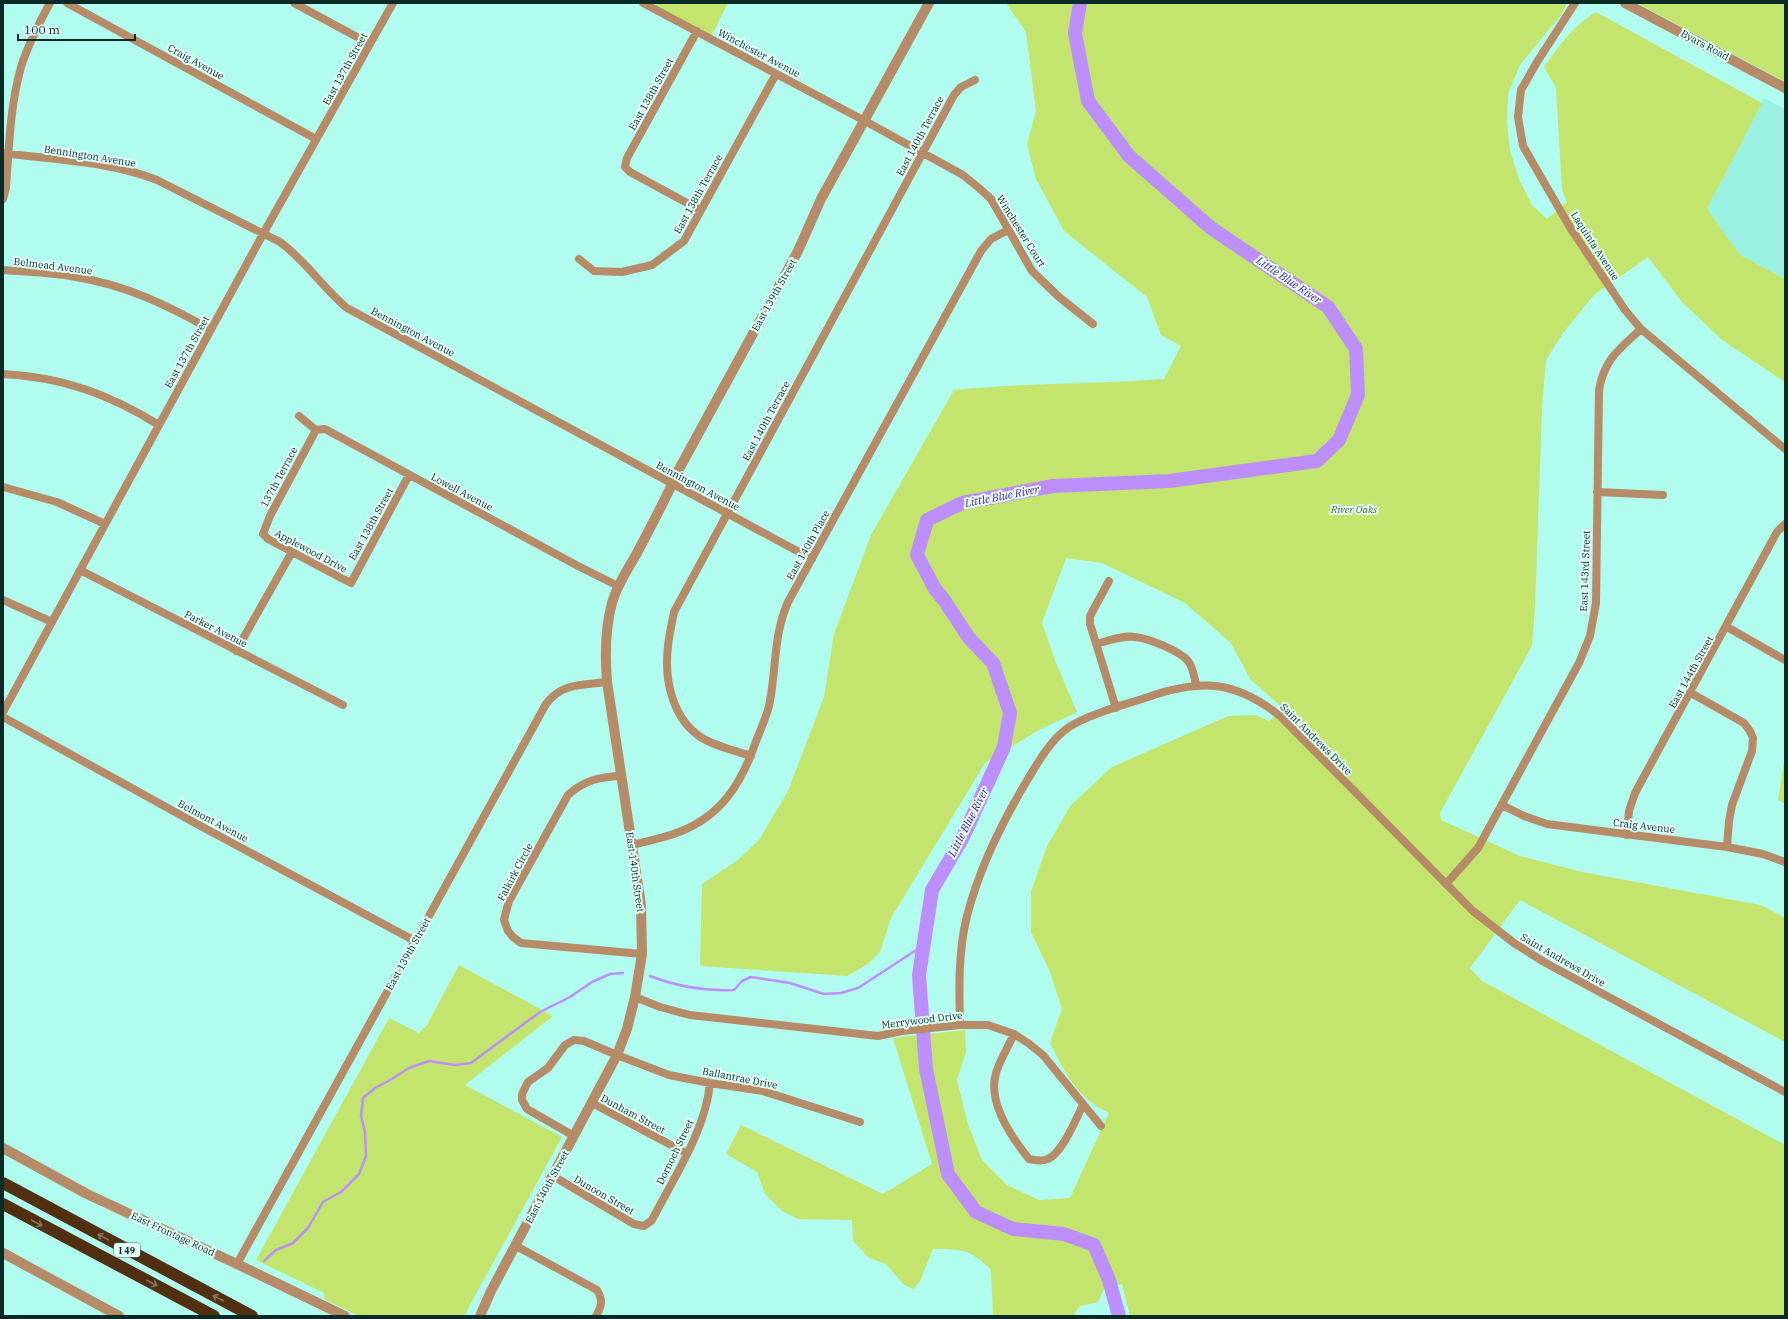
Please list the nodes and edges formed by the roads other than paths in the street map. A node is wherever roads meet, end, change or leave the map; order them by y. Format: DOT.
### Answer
graph roads {
  1 [pos="50,3"];
  2 [pos="67,3"];
  3 [pos="294,3"];
  4 [pos="393,3"];
  5 [pos="643,3"];
  6 [pos="929,3"];
  7 [pos="1575,3"];
  8 [pos="1625,3"];
  9 [pos="697,31"];
  10 [pos="370,44"];
  11 [pos="776,74"];
  12 [pos="975,80"];
  13 [pos="1785,88"];
  14 [pos="865,121"];
  15 [pos="316,139"];
  16 [pos="923,153"];
  17 [pos="6,154"];
  18 [pos="3,199"];
  19 [pos="700,210"];
  20 [pos="1008,230"];
  21 [pos="263,234"];
  22 [pos="579,259"];
  23 [pos="3,270"];
  24 [pos="1094,324"];
  25 [pos="1641,329"];
  26 [pos="211,330"];
  27 [pos="3,374"];
  28 [pos="299,416"];
  29 [pos="159,425"];
  30 [pos="316,430"];
  31 [pos="1785,449"];
  32 [pos="409,475"];
  33 [pos="673,483"];
  34 [pos="3,487"];
  35 [pos="1597,492"];
  36 [pos="1662,495"];
  37 [pos="728,513"];
  38 [pos="105,524"];
  39 [pos="1785,524"];
  40 [pos="264,534"];
  41 [pos="292,552"];
  42 [pos="812,559"];
  43 [pos="80,570"];
  44 [pos="1109,580"];
  45 [pos="351,583"];
  46 [pos="618,586"];
  47 [pos="3,600"];
  48 [pos="52,622"];
  49 [pos="1727,627"];
  50 [pos="1096,644"];
  51 [pos="236,651"];
  52 [pos="1785,660"];
  53 [pos="607,682"];
  54 [pos="1196,684"];
  55 [pos="1691,693"];
  56 [pos="343,705"];
  57 [pos="1116,708"];
  58 [pos="3,712"];
  59 [pos="3,717"];
  60 [pos="751,756"];
  61 [pos="621,776"];
  62 [pos="1502,805"];
  63 [pos="1628,835"];
  64 [pos="632,845"];
  65 [pos="1727,847"];
  66 [pos="1785,862"];
  67 [pos="1446,884"];
  68 [pos="415,941"];
  69 [pos="642,954"];
  70 [pos="636,997"];
  71 [pos="960,1025"];
  72 [pos="1014,1034"];
  73 [pos="617,1056"];
  74 [pos="710,1083"];
  75 [pos="1785,1092"];
  76 [pos="592,1103"];
  77 [pos="1083,1105"];
  78 [pos="860,1122"];
  79 [pos="1101,1126"];
  80 [pos="574,1136"];
  81 [pos="3,1148"];
  82 [pos="686,1153"];
  83 [pos="553,1176"];
  84 [pos="3,1183"];
  85 [pos="3,1204"];
  86 [pos="646,1224"];
  87 [pos="516,1246"];
  88 [pos="3,1253"];
  89 [pos="237,1264"];
  90 [pos="119,1316"];
  91 [pos="214,1316"];
  92 [pos="252,1316"];
  93 [pos="344,1316"];
  94 [pos="480,1316"];
  95 [pos="596,1316"];
  1 -- 17 [label="street"];
  2 -- 15 [label="street, Craig Avenue"];
  3 -- 10 [label="street"];
  4 -- 10 [label="street, East 137th Street"];
  5 -- 9 [label="street, Winchester Avenue"];
  6 -- 14 [label="street, East 139th Street"];
  7 -- 25 [label="street, Laquinta Avenue"];
  8 -- 13 [label="street, Byars Road"];
  9 -- 11 [label="street, Winchester Avenue"];
  9 -- 19 [label="street, East 138th Street"];
  10 -- 15 [label="street, East 137th Street"];
  11 -- 14 [label="street, Winchester Avenue"];
  11 -- 19 [label="street, East 138th Terrace"];
  12 -- 16 [label="street, East 140th Terrace"];
  14 -- 16 [label="street, Winchester Court"];
  14 -- 33 [label="street, East 139th Street"];
  15 -- 21 [label="street, East 137th Street"];
  16 -- 20 [label="street, Winchester Court"];
  16 -- 37 [label="street, East 140th Terrace"];
  17 -- 18 [label="street"];
  17 -- 21 [label="street, Bennington Avenue"];
  19 -- 22 [label="street, East 138th Terrace"];
  20 -- 24 [label="street, Winchester Court"];
  20 -- 42 [label="street, East 140th Place"];
  21 -- 26 [label="street, East 137th Street"];
  21 -- 33 [label="street, Bennington Avenue"];
  23 -- 26 [label="street, Belmead Avenue"];
  25 -- 31 [label="street, Laquinta Avenue"];
  25 -- 35 [label="street, East 143rd Street"];
  26 -- 29 [label="street, East 137th Street"];
  27 -- 29 [label="street"];
  28 -- 30 [label="street, Lowell Avenue"];
  29 -- 38 [label="street, East 137th Street"];
  30 -- 32 [label="street, Lowell Avenue"];
  30 -- 40 [label="street, 137th Terrace"];
  32 -- 45 [label="street, East 138th Street"];
  32 -- 46 [label="street, Lowell Avenue"];
  33 -- 37 [label="street, Bennington Avenue"];
  33 -- 46 [label="street, East 139th Street"];
  34 -- 38 [label="street"];
  35 -- 36 [label="street"];
  35 -- 62 [label="street, East 143rd Street"];
  37 -- 42 [label="street, Bennington Avenue"];
  37 -- 60 [label="street, East 140th Terrace"];
  38 -- 43 [label="street, East 137th Street"];
  39 -- 49 [label="street, East 144th Street"];
  40 -- 41 [label="street, Applewood Drive"];
  41 -- 45 [label="street, Applewood Drive"];
  41 -- 51 [label="street"];
  42 -- 60 [label="street, East 140th Place"];
  43 -- 48 [label="street, East 137th Street"];
  43 -- 51 [label="street, Parker Avenue"];
  44 -- 50 [label="street"];
  46 -- 53 [label="street, East 140th Street"];
  47 -- 48 [label="street"];
  48 -- 58 [label="street, East 137th Street"];
  49 -- 52 [label="street"];
  49 -- 55 [label="street, East 144th Street"];
  50 -- 54 [label="street"];
  50 -- 57 [label="street"];
  51 -- 56 [label="street, Parker Avenue"];
  53 -- 61 [label="street, East 140th Street"];
  53 -- 68 [label="street, East 139th Street"];
  54 -- 57 [label="street, Saint Andrews Drive"];
  54 -- 67 [label="street, Saint Andrews Drive"];
  55 -- 63 [label="street, East 144th Street"];
  55 -- 65 [label="street"];
  57 -- 71 [label="street, Saint Andrews Drive"];
  59 -- 68 [label="street, Belmont Avenue"];
  60 -- 64 [label="street, East 140th Place"];
  61 -- 64 [label="street, East 140th Street"];
  61 -- 69 [label="street, Falkirk Circle"];
  62 -- 63 [label="street, Craig Avenue"];
  62 -- 67 [label="street, East 143rd Street"];
  63 -- 65 [label="street, Craig Avenue"];
  64 -- 69 [label="street, East 140th Street"];
  65 -- 66 [label="street, Craig Avenue"];
  67 -- 75 [label="street, Saint Andrews Drive"];
  68 -- 89 [label="street, East 139th Street"];
  69 -- 70 [label="street, East 140th Street"];
  70 -- 71 [label="street, Merrywood Drive"];
  70 -- 73 [label="street, East 140th Street"];
  71 -- 72 [label="street, Merrywood Drive"];
  72 -- 77 [label="street, Merrywood Drive"];
  72 -- 77 [label="street"];
  73 -- 74 [label="street, Ballantrae Drive"];
  73 -- 76 [label="street, East 140th Street"];
  73 -- 80 [label="street, Ballantrae Drive"];
  74 -- 78 [label="street, Ballantrae Drive"];
  74 -- 82 [label="street, Dornoch Street"];
  76 -- 80 [label="street, East 140th Street"];
  76 -- 82 [label="street, Dunham Street"];
  77 -- 79 [label="street, Merrywood Drive"];
  80 -- 83 [label="street, East 140th Street"];
  81 -- 89 [label="street, East Frontage Road"];
  82 -- 86 [label="street, Dornoch Street"];
  83 -- 86 [label="street, Dunoon Street"];
  83 -- 87 [label="street, East 140th Street"];
  92 -- 84 [label="highway, I 49, one-way"];
  85 -- 91 [label="highway, I 49, one-way"];
  87 -- 94 [label="street, East 140th Street"];
  87 -- 95 [label="street"];
  88 -- 90 [label="street"];
  89 -- 93 [label="street, East Frontage Road"];
}
